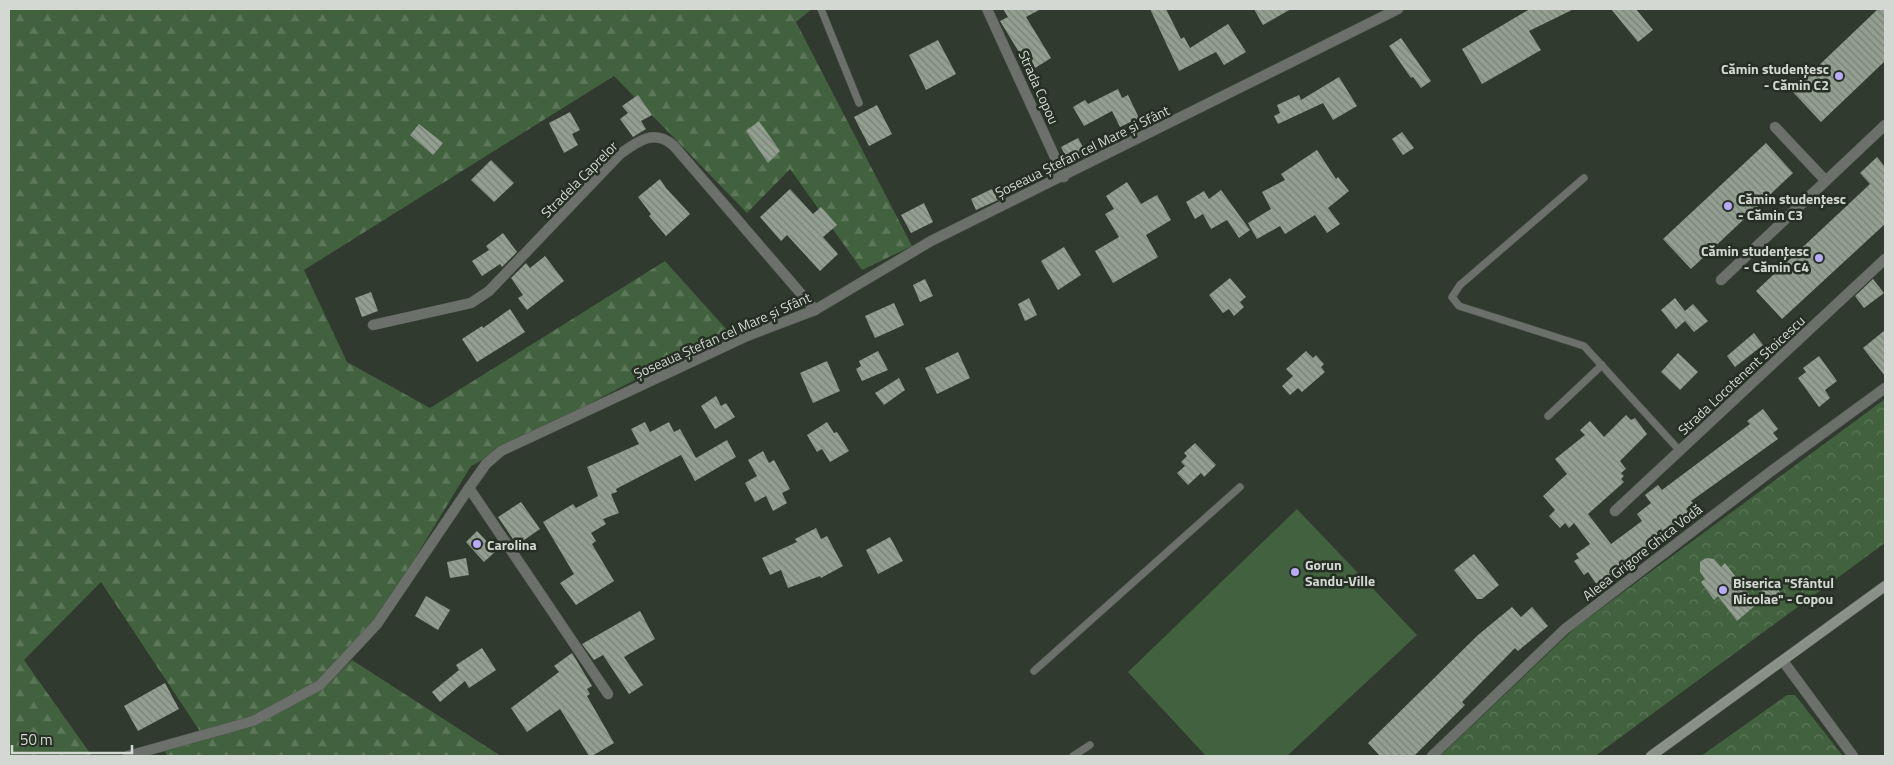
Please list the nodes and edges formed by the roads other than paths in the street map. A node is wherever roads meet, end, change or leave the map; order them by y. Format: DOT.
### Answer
graph roads {
  1 [pos="821,9"];
  2 [pos="987,9"];
  3 [pos="1398,9"];
  4 [pos="859,102"];
  5 [pos="1885,125"];
  6 [pos="1775,127"];
  7 [pos="1064,177"];
  8 [pos="1584,178"];
  9 [pos="1826,181"];
  10 [pos="1885,259"];
  11 [pos="1721,280"];
  12 [pos="815,310"];
  13 [pos="373,325"];
  14 [pos="1602,364"];
  15 [pos="1885,388"];
  16 [pos="1548,416"];
  17 [pos="1680,451"];
  18 [pos="1240,487"];
  19 [pos="469,488"];
  20 [pos="1615,511"];
  21 [pos="1885,586"];
  22 [pos="1783,661"];
  23 [pos="1034,671"];
  24 [pos="608,694"];
  25 [pos="1090,745"];
  26 [pos="128,756"];
  27 [pos="1074,756"];
  28 [pos="1432,756"];
  29 [pos="1651,756"];
  30 [pos="1853,756"];
  1 -- 4 [label="lane"];
  2 -- 7 [label="street, Strada Copou"];
  3 -- 7 [label="street, Șoseaua Ștefan cel Mare și Sfânt"];
  5 -- 9 [label="street"];
  6 -- 9 [label="street"];
  7 -- 12 [label="street, Șoseaua Ștefan cel Mare și Sfânt"];
  8 -- 14 [label="lane"];
  9 -- 11 [label="street"];
  10 -- 17 [label="street, Strada Locotenent Stoicescu"];
  12 -- 13 [label="street, Stradela Caprelor"];
  12 -- 19 [label="street, Șoseaua Ștefan cel Mare și Sfânt"];
  14 -- 16 [label="lane"];
  14 -- 17 [label="lane"];
  15 -- 28 [label="street, Aleea Grigore Ghica Vodă"];
  17 -- 20 [label="street, Strada Locotenent Stoicescu"];
  18 -- 23 [label="lane"];
  19 -- 24 [label="street"];
  19 -- 26 [label="street, Șoseaua Ștefan cel Mare și Sfânt"];
  21 -- 22 [label="main road"];
  22 -- 29 [label="main road"];
  22 -- 30 [label="street"];
  25 -- 27 [label="lane"];
}
